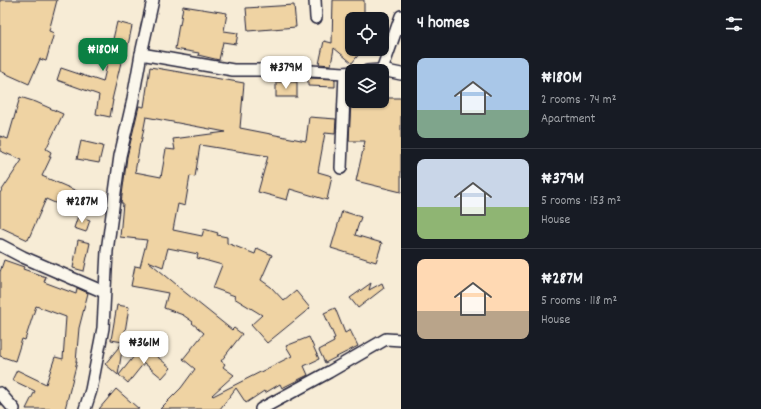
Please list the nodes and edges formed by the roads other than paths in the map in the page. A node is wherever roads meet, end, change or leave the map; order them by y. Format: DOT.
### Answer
graph roads {
  1 [pos="153,0"];
  2 [pos="315,0"];
  3 [pos="401,16"];
  4 [pos="316,18"];
  5 [pos="141,54"];
  6 [pos="384,64"];
  7 [pos="389,71"];
  8 [pos="345,72"];
  9 [pos="401,74"];
  10 [pos="345,108"];
  11 [pos="341,168"];
  12 [pos="0,245"];
  13 [pos="104,292"];
  14 [pos="401,340"];
  15 [pos="0,393"];
  16 [pos="14,409"];
  17 [pos="85,409"];
  18 [pos="261,409"];
  1 -- 5 [label="street"];
  2 -- 4 [label="street"];
  3 -- 6 [label="street"];
  5 -- 8 [label="street"];
  5 -- 13 [label="street"];
  7 -- 9 [label="street"];
  10 -- 11 [label="street"];
  12 -- 13 [label="street"];
  13 -- 17 [label="street"];
  14 -- 18 [label="street"];
  15 -- 16 [label="street"];
}
